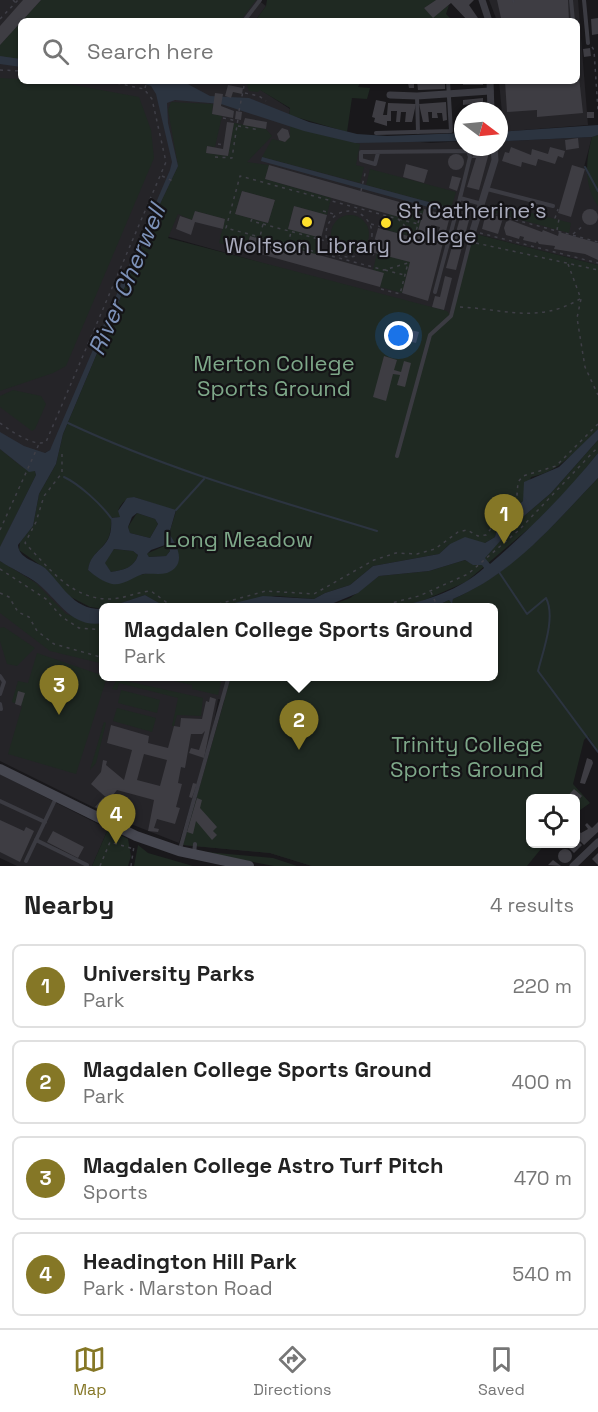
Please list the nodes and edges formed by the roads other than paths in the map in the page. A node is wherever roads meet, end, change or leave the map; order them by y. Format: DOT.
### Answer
graph roads {
  1 [pos="261,0"];
  2 [pos="482,0"];
  3 [pos="571,0"];
  4 [pos="584,0"];
  5 [pos="246,18"];
  6 [pos="488,18"];
  7 [pos="573,18"];
  8 [pos="588,43"];
  9 [pos="447,84"];
  10 [pos="490,84"];
  11 [pos="490,91"];
  12 [pos="448,94"];
  13 [pos="390,95"];
  14 [pos="417,96"];
  15 [pos="491,102"];
  16 [pos="418,132"];
  17 [pos="376,133"];
  18 [pos="378,153"];
  19 [pos="495,156"];
  20 [pos="487,189"];
  21 [pos="460,198"];
  22 [pos="553,206"];
  23 [pos="481,207"];
  24 [pos="471,237"];
  25 [pos="435,292"];
  26 [pos="397,456"];
  27 [pos="0,676"];
  28 [pos="228,681"];
  29 [pos="0,694"];
  30 [pos="0,704"];
  31 [pos="1,709"];
  32 [pos="0,769"];
  33 [pos="57,797"];
  34 [pos="0,801"];
  35 [pos="45,822"];
  36 [pos="36,840"];
  37 [pos="598,842"];
  38 [pos="179,851"];
  39 [pos="26,861"];
  40 [pos="230,864"];
  41 [pos="87,865"];
  42 [pos="249,866"];
  43 [pos="573,866"];
  1 -- 5 [label="lane"];
  2 -- 6 [label="street"];
  3 -- 7 [label="lane"];
  4 -- 8 [label="lane"];
  9 -- 12 [label="lane"];
  10 -- 11 [label="street"];
  11 -- 12 [label="street"];
  11 -- 15 [label="street"];
  12 -- 14 [label="street"];
  12 -- 16 [label="lane"];
  13 -- 14 [label="street"];
  14 -- 16 [label="lane"];
  16 -- 17 [label="lane"];
  18 -- 18 [label="lane"];
  18 -- 21 [label="lane"];
  19 -- 20 [label="street"];
  20 -- 22 [label="lane"];
  20 -- 23 [label="street"];
  21 -- 23 [label="lane"];
  21 -- 25 [label="lane"];
  23 -- 24 [label="street"];
  24 -- 26 [label="lane"];
  27 -- 29 [label="lane"];
  28 -- 38 [label="lane"];
  30 -- 31 [label="lane"];
  32 -- 33 [label="main road"];
  33 -- 35 [label="lane"];
  33 -- 38 [label="main road"];
  34 -- 35 [label="lane"];
  35 -- 36 [label="lane"];
  36 -- 39 [label="lane"];
  36 -- 41 [label="lane"];
  37 -- 43 [label="street"];
  38 -- 40 [label="main road"];
  40 -- 42 [label="main road"];
}
